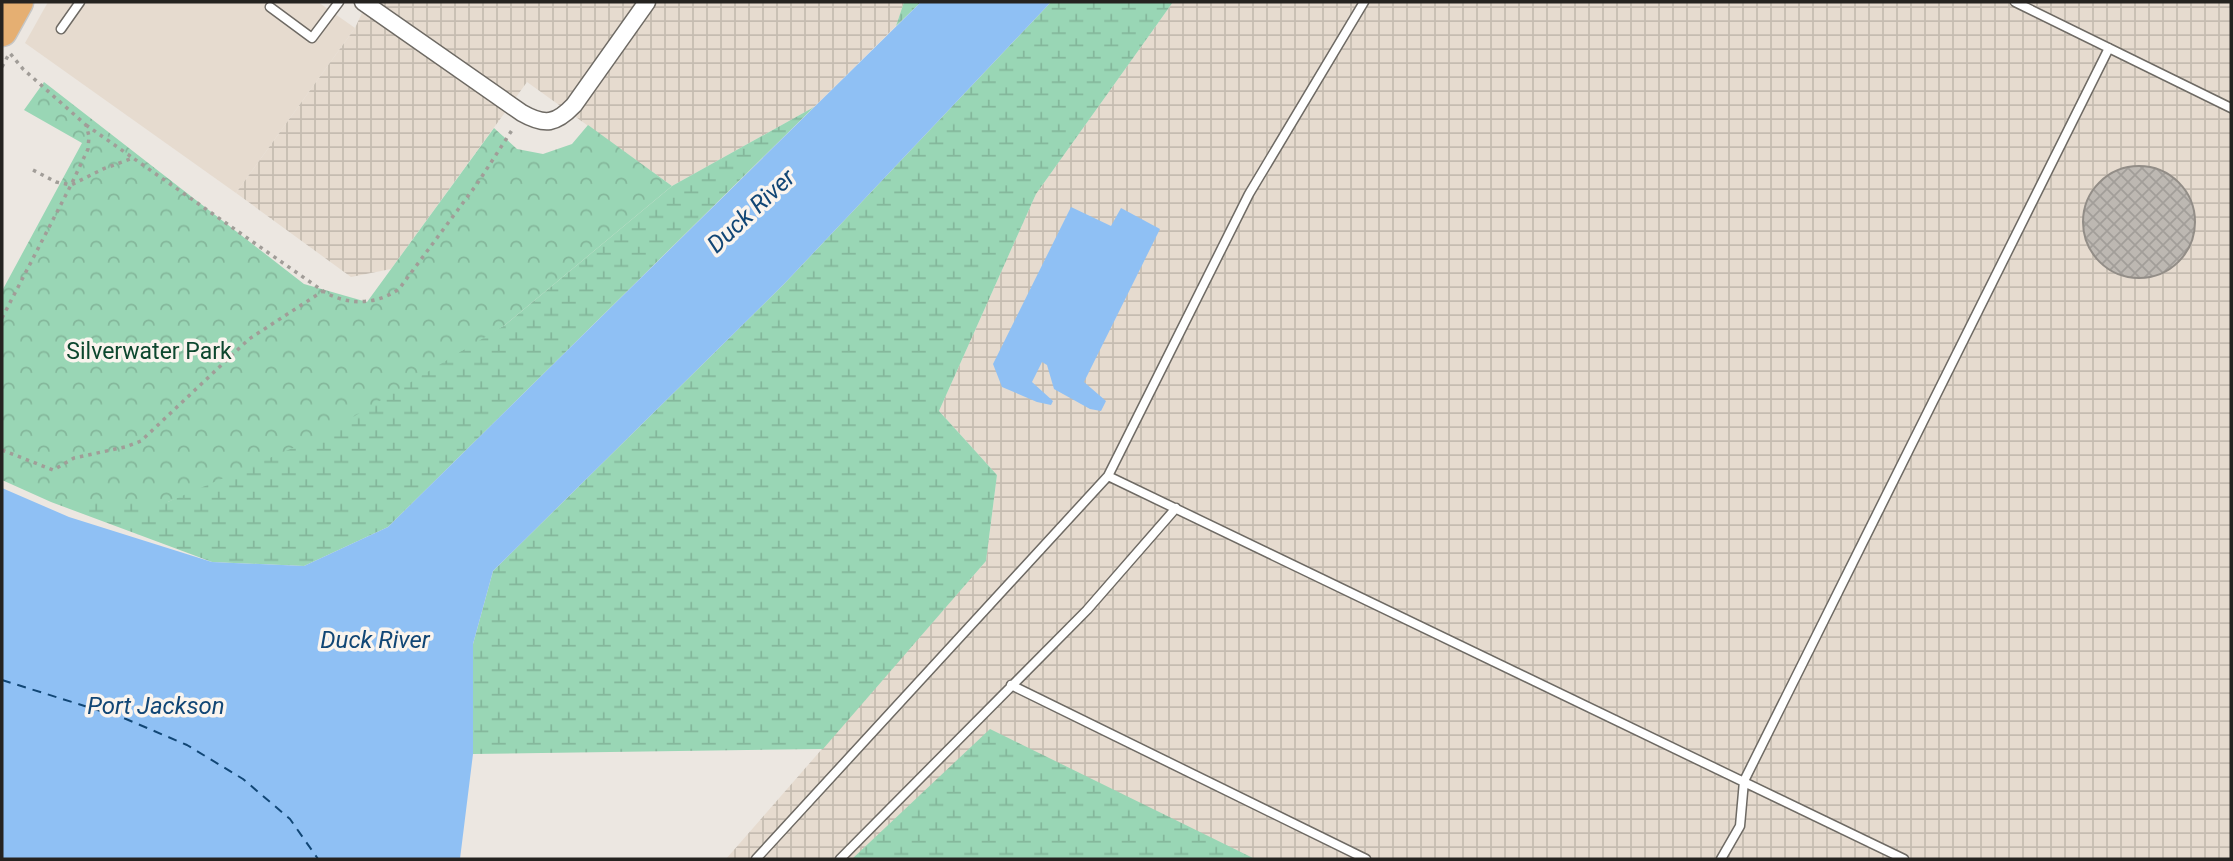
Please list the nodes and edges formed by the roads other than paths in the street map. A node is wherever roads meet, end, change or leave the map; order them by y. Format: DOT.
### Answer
graph roads {
  1 [pos="18,2"];
  2 [pos="80,2"];
  3 [pos="339,2"];
  4 [pos="363,2"];
  5 [pos="647,2"];
  6 [pos="1364,2"];
  7 [pos="2015,2"];
  8 [pos="270,7"];
  9 [pos="61,29"];
  10 [pos="6,42"];
  11 [pos="2109,48"];
  12 [pos="2231,108"];
  13 [pos="1108,476"];
  14 [pos="1176,508"];
  15 [pos="1011,685"];
  16 [pos="1744,781"];
  17 [pos="756,859"];
  18 [pos="840,859"];
  19 [pos="1366,859"];
  20 [pos="1721,859"];
  21 [pos="1904,859"];
  1 -- 10 [label="highway"];
  2 -- 9 [label="lane"];
  3 -- 8 [label="lane"];
  4 -- 5 [label="street"];
  6 -- 13 [label="lane"];
  7 -- 11 [label="lane"];
  11 -- 12 [label="lane"];
  11 -- 16 [label="lane"];
  13 -- 14 [label="lane"];
  13 -- 17 [label="lane"];
  14 -- 15 [label="lane"];
  14 -- 16 [label="lane"];
  15 -- 18 [label="lane"];
  15 -- 19 [label="lane"];
  16 -- 20 [label="lane"];
  16 -- 21 [label="lane"];
}
